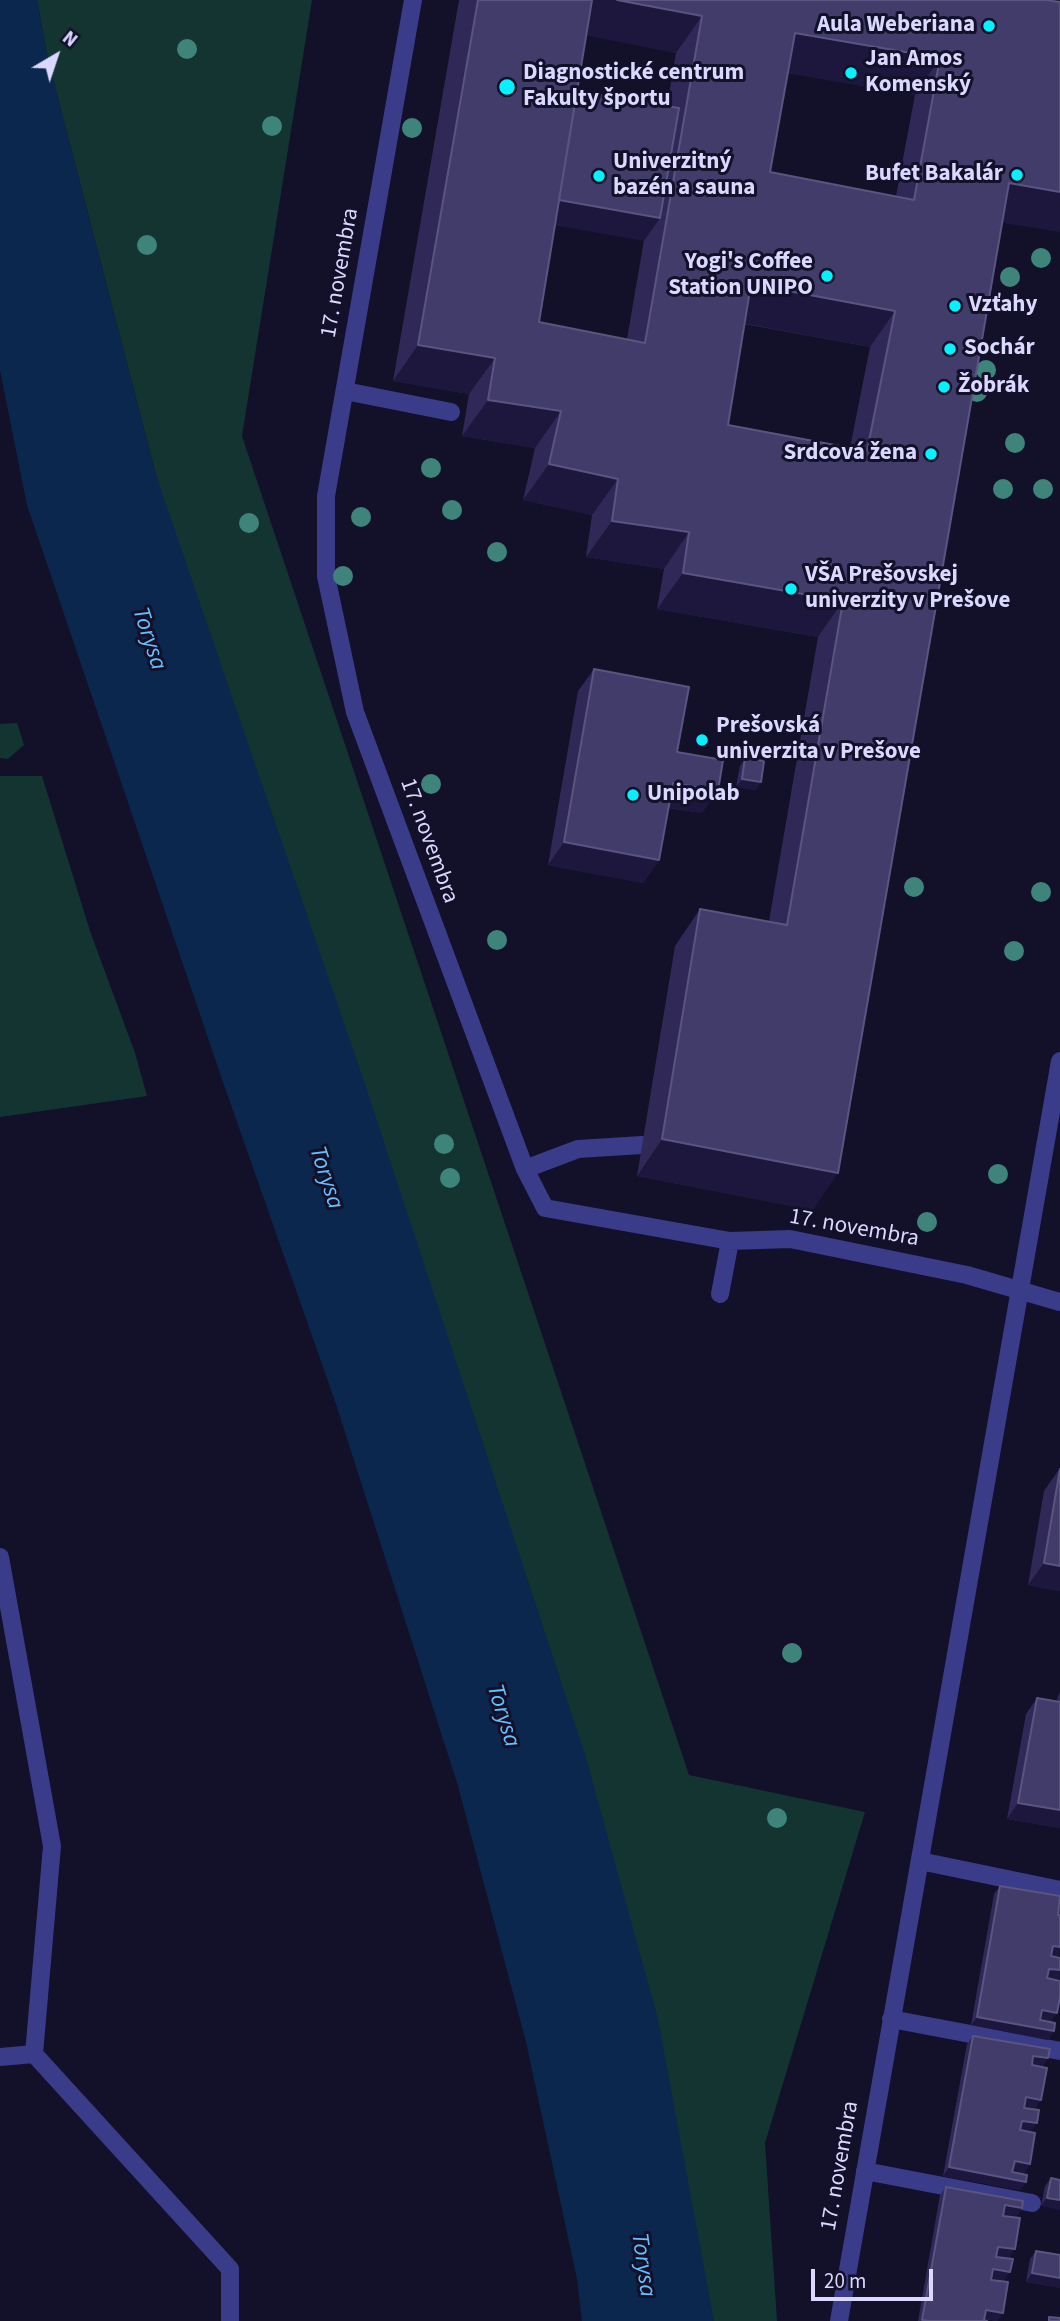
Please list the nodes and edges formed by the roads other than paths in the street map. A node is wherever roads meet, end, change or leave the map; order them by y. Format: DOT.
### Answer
graph roads {
  1 [pos="413,0"];
  2 [pos="345,391"];
  3 [pos="451,412"];
  4 [pos="1060,1061"];
  5 [pos="642,1145"];
  6 [pos="525,1169"];
  7 [pos="730,1241"];
  8 [pos="1021,1291"];
  9 [pos="720,1294"];
  10 [pos="1060,1301"];
  11 [pos="0,1557"];
  12 [pos="920,1861"];
  13 [pos="1060,1890"];
  14 [pos="891,2019"];
  15 [pos="1060,2051"];
  16 [pos="34,2054"];
  17 [pos="0,2057"];
  18 [pos="865,2171"];
  19 [pos="1032,2203"];
  20 [pos="230,2321"];
  21 [pos="840,2321"];
  1 -- 2 [label="street, 17. novembra"];
  2 -- 3 [label="street"];
  2 -- 6 [label="street, 17. novembra"];
  4 -- 8 [label="street, 17. novembra"];
  5 -- 6 [label="street"];
  6 -- 7 [label="street, 17. novembra"];
  7 -- 8 [label="street, 17. novembra"];
  7 -- 9 [label="street"];
  8 -- 10 [label="street"];
  8 -- 12 [label="street, 17. novembra"];
  11 -- 16 [label="street"];
  12 -- 13 [label="street"];
  12 -- 14 [label="street, 17. novembra"];
  14 -- 15 [label="street"];
  14 -- 18 [label="street, 17. novembra"];
  16 -- 17 [label="street"];
  16 -- 20 [label="street"];
  18 -- 19 [label="street"];
  18 -- 21 [label="street, 17. novembra"];
}
